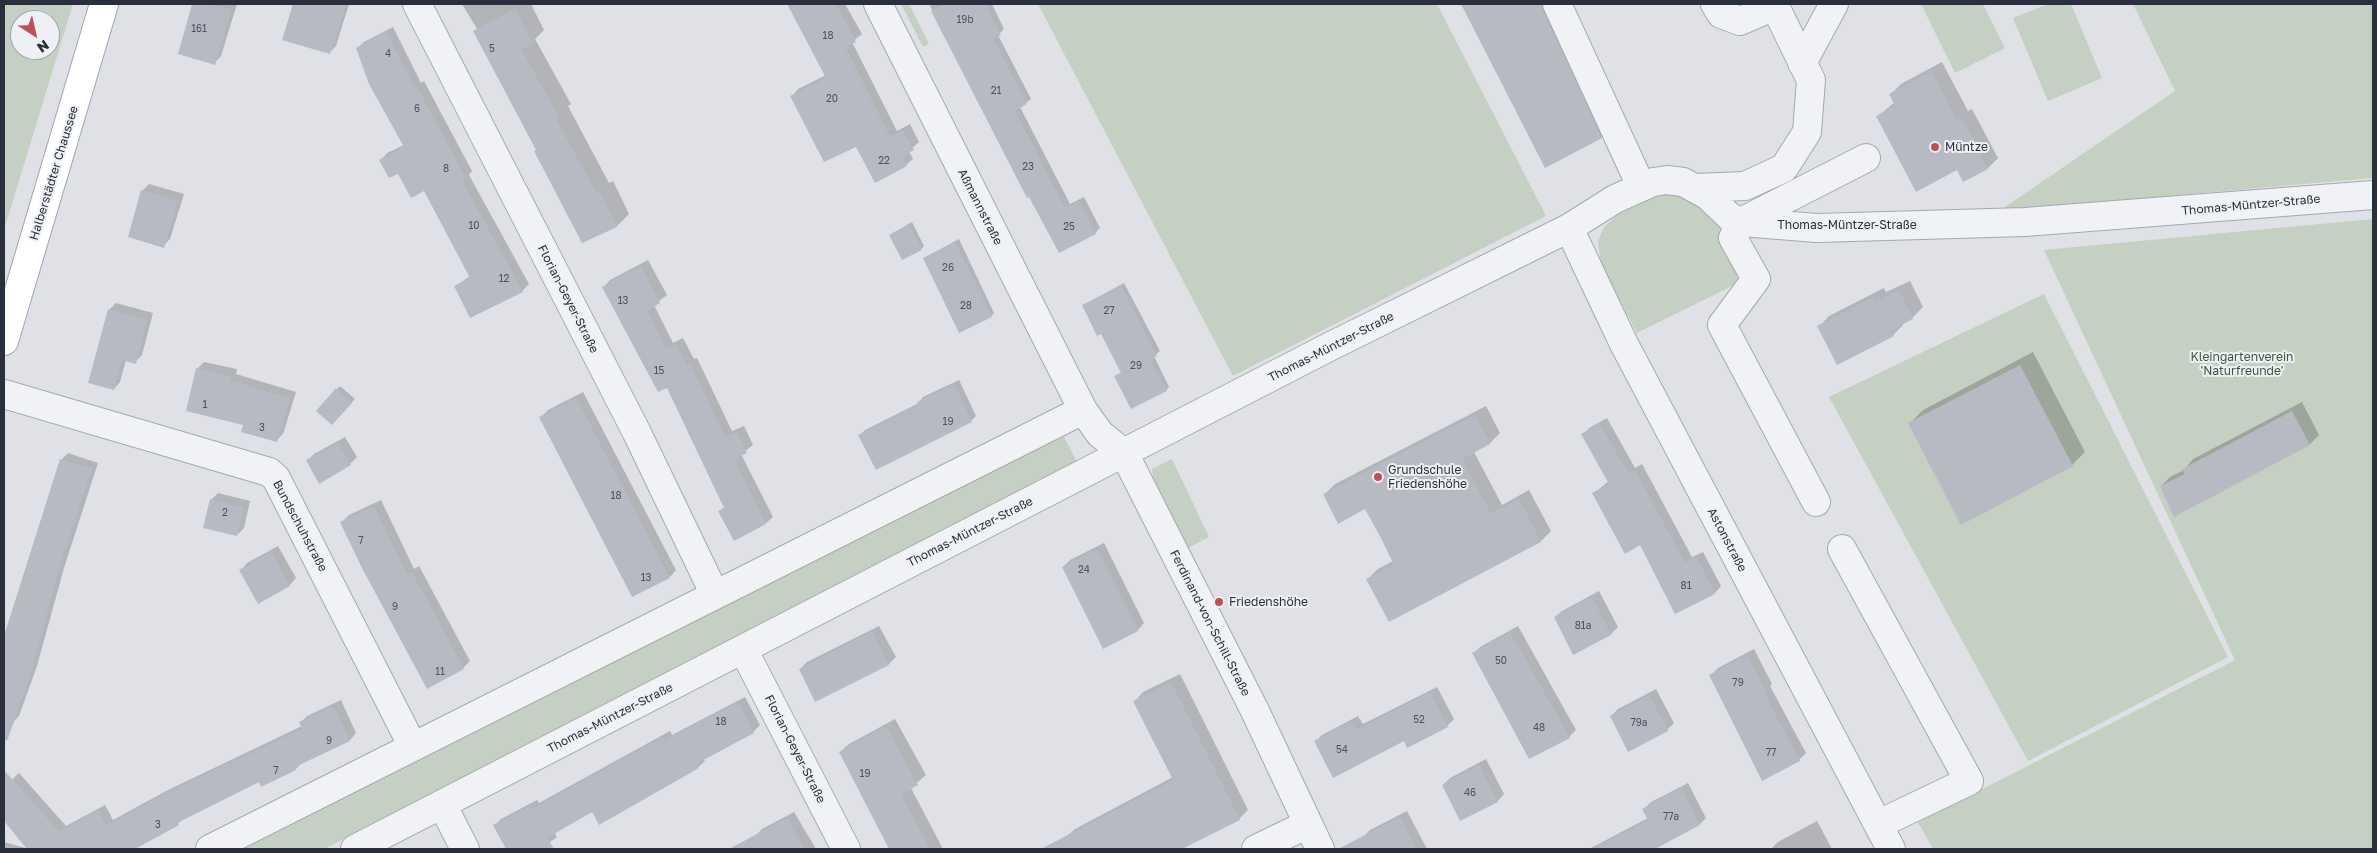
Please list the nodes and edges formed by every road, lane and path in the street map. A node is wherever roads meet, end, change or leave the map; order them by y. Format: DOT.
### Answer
graph roads {
  1 [pos="104,4"];
  2 [pos="417,4"];
  3 [pos="878,4"];
  4 [pos="1557,4"];
  5 [pos="1715,4"];
  6 [pos="1834,4"];
  7 [pos="1774,5"];
  8 [pos="1802,63"];
  9 [pos="1866,158"];
  10 [pos="1641,186"];
  11 [pos="1695,188"];
  12 [pos="2373,195"];
  13 [pos="1742,222"];
  14 [pos="1569,228"];
  15 [pos="4,341"];
  16 [pos="4,394"];
  17 [pos="1083,410"];
  18 [pos="1124,453"];
  19 [pos="1816,502"];
  20 [pos="1842,549"];
  21 [pos="715,595"];
  22 [pos="743,649"];
  23 [pos="413,747"];
  24 [pos="442,804"];
  25 [pos="1308,824"];
  26 [pos="1879,824"];
  27 [pos="210,849"];
  28 [pos="354,849"];
  29 [pos="465,849"];
  30 [pos="846,849"];
  31 [pos="1256,849"];
  32 [pos="1320,849"];
  33 [pos="1891,849"];
  1 -- 15 [label="main road, Halberstädter Chaussee"];
  2 -- 21 [label="street, Florian-Geyer-Straße"];
  3 -- 17 [label="street, Aßmannstraße"];
  4 -- 10 [label="street"];
  5 -- 7 [label="street"];
  6 -- 8 [label="street"];
  7 -- 8 [label="street"];
  8 -- 11 [label="street"];
  9 -- 13 [label="street"];
  10 -- 11 [label="street, Thomas-Müntzer-Straße"];
  10 -- 14 [label="street, Thomas-Müntzer-Straße"];
  11 -- 13 [label="street, Thomas-Müntzer-Straße"];
  12 -- 13 [label="street, Thomas-Müntzer-Straße"];
  13 -- 19 [label="street"];
  14 -- 18 [label="street, Thomas-Müntzer-Straße"];
  14 -- 26 [label="street, Astonstraße"];
  16 -- 23 [label="street, Bundschuhstraße"];
  17 -- 18 [label="street, Ferdinand-von-Schill-Straße"];
  17 -- 21 [label="street"];
  18 -- 22 [label="street, Thomas-Müntzer-Straße"];
  18 -- 25 [label="street, Ferdinand-von-Schill-Straße"];
  20 -- 26 [label="street"];
  21 -- 23 [label="street"];
  22 -- 24 [label="street, Thomas-Müntzer-Straße"];
  22 -- 30 [label="street, Florian-Geyer-Straße"];
  23 -- 27 [label="street"];
  24 -- 28 [label="street, Thomas-Müntzer-Straße"];
  24 -- 29 [label="street"];
  25 -- 31 [label="street"];
  25 -- 32 [label="street, Ferdinand-von-Schill-Straße"];
  26 -- 33 [label="street, Astonstraße"];
}
